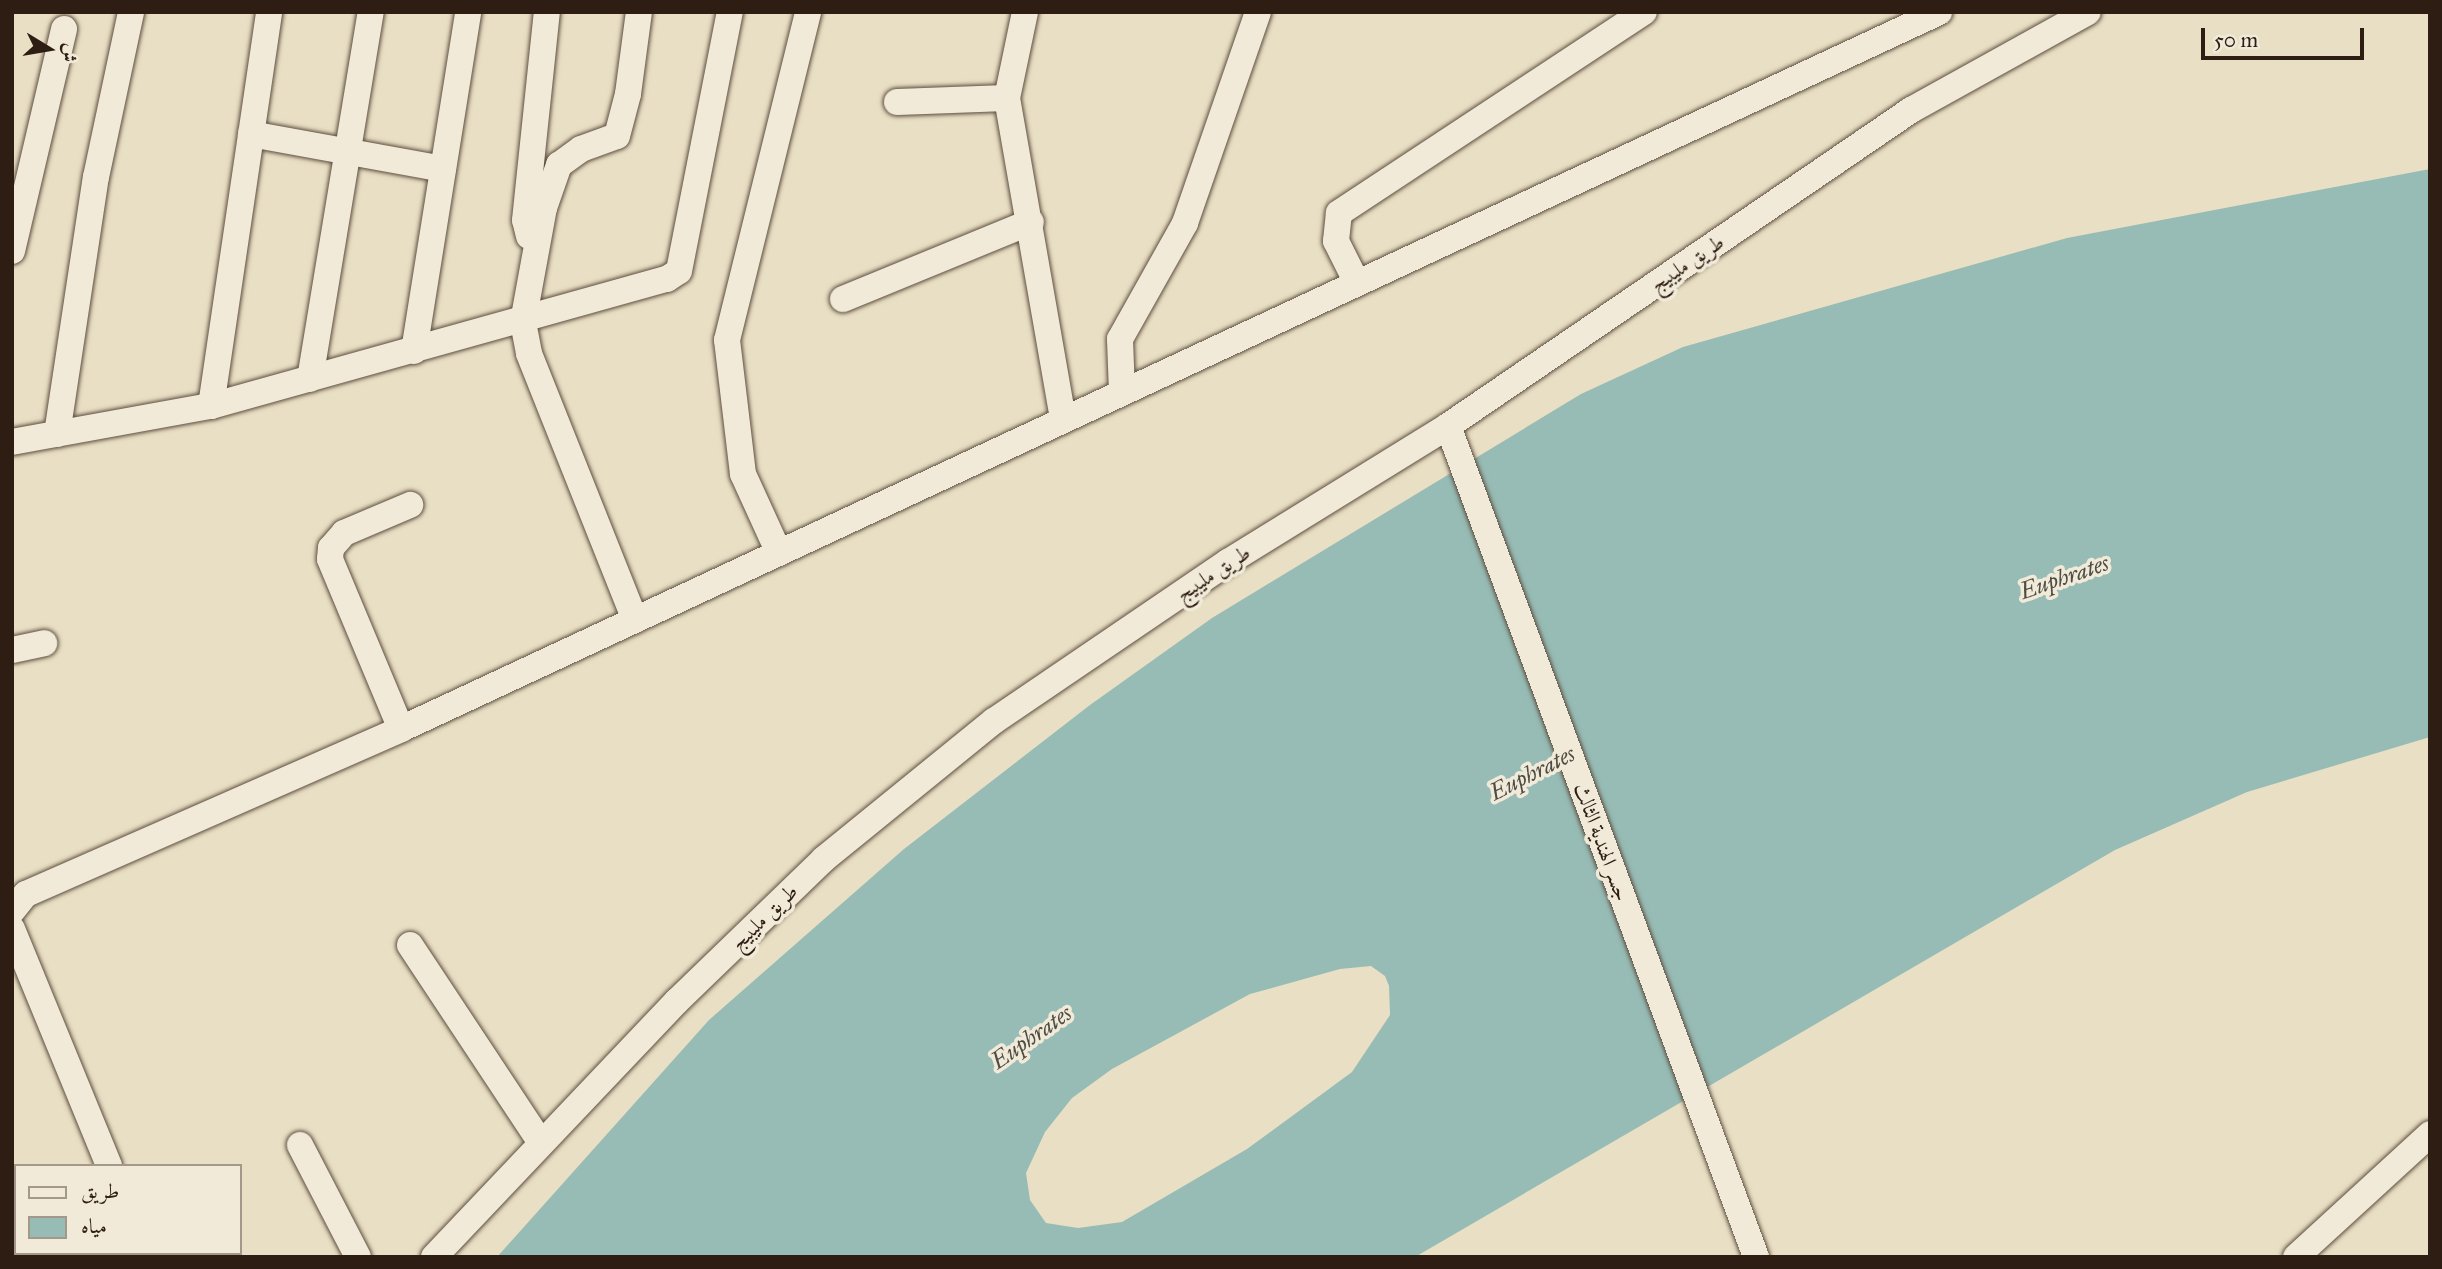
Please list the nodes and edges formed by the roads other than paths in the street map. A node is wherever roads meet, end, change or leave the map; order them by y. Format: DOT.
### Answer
graph roads {
  1 [pos="131,12"];
  2 [pos="269,12"];
  3 [pos="371,12"];
  4 [pos="468,12"];
  5 [pos="547,12"];
  6 [pos="639,12"];
  7 [pos="730,12"];
  8 [pos="808,12"];
  9 [pos="1025,12"];
  10 [pos="1258,12"];
  11 [pos="1644,12"];
  12 [pos="1939,12"];
  13 [pos="2088,12"];
  14 [pos="64,29"];
  15 [pos="1007,98"];
  16 [pos="897,102"];
  17 [pos="251,134"];
  18 [pos="350,152"];
  19 [pos="443,169"];
  20 [pos="1031,222"];
  21 [pos="12,251"];
  22 [pos="534,254"];
  23 [pos="1357,283"];
  24 [pos="843,299"];
  25 [pos="523,322"];
  26 [pos="414,351"];
  27 [pos="310,379"];
  28 [pos="1122,392"];
  29 [pos="211,406"];
  30 [pos="1063,420"];
  31 [pos="1448,426"];
  32 [pos="57,434"];
  33 [pos="12,442"];
  34 [pos="410,506"];
  35 [pos="779,552"];
  36 [pos="635,620"];
  37 [pos="44,643"];
  38 [pos="12,650"];
  39 [pos="401,729"];
  40 [pos="12,911"];
  41 [pos="12,929"];
  42 [pos="410,945"];
  43 [pos="21,986"];
  44 [pos="541,1143"];
  45 [pos="300,1145"];
  46 [pos="2427,1145"];
  47 [pos="100,1163"];
  48 [pos="358,1257"];
  49 [pos="434,1257"];
  50 [pos="1756,1257"];
  51 [pos="2296,1257"];
  1 -- 32 [label="street"];
  2 -- 17 [label="street"];
  3 -- 18 [label="street"];
  4 -- 19 [label="street"];
  5 -- 22 [label="street"];
  6 -- 22 [label="street"];
  7 -- 25 [label="street"];
  8 -- 35 [label="street"];
  9 -- 15 [label="street"];
  10 -- 28 [label="street"];
  11 -- 23 [label="street"];
  12 -- 23 [label="street"];
  13 -- 31 [label="street, طريق مليبيج"];
  14 -- 21 [label="street"];
  15 -- 16 [label="street"];
  15 -- 20 [label="street"];
  17 -- 18 [label="street"];
  17 -- 29 [label="street"];
  18 -- 19 [label="street"];
  18 -- 27 [label="street"];
  19 -- 26 [label="street"];
  20 -- 24 [label="street"];
  20 -- 30 [label="street"];
  22 -- 25 [label="street"];
  23 -- 28 [label="street"];
  25 -- 26 [label="street"];
  25 -- 36 [label="street"];
  26 -- 27 [label="street"];
  27 -- 29 [label="street"];
  28 -- 30 [label="street"];
  29 -- 32 [label="street"];
  30 -- 35 [label="street"];
  31 -- 44 [label="street, طريق مليبيج"];
  31 -- 50 [label="street, جسر الهندية الثالث"];
  32 -- 33 [label="street"];
  34 -- 39 [label="street"];
  35 -- 36 [label="street"];
  36 -- 39 [label="street"];
  37 -- 38 [label="street"];
  39 -- 40 [label="street"];
  41 -- 43 [label="street"];
  42 -- 44 [label="street"];
  43 -- 47 [label="street"];
  44 -- 49 [label="street, طريق مليبيج"];
  45 -- 48 [label="street"];
  46 -- 51 [label="street"];
}
